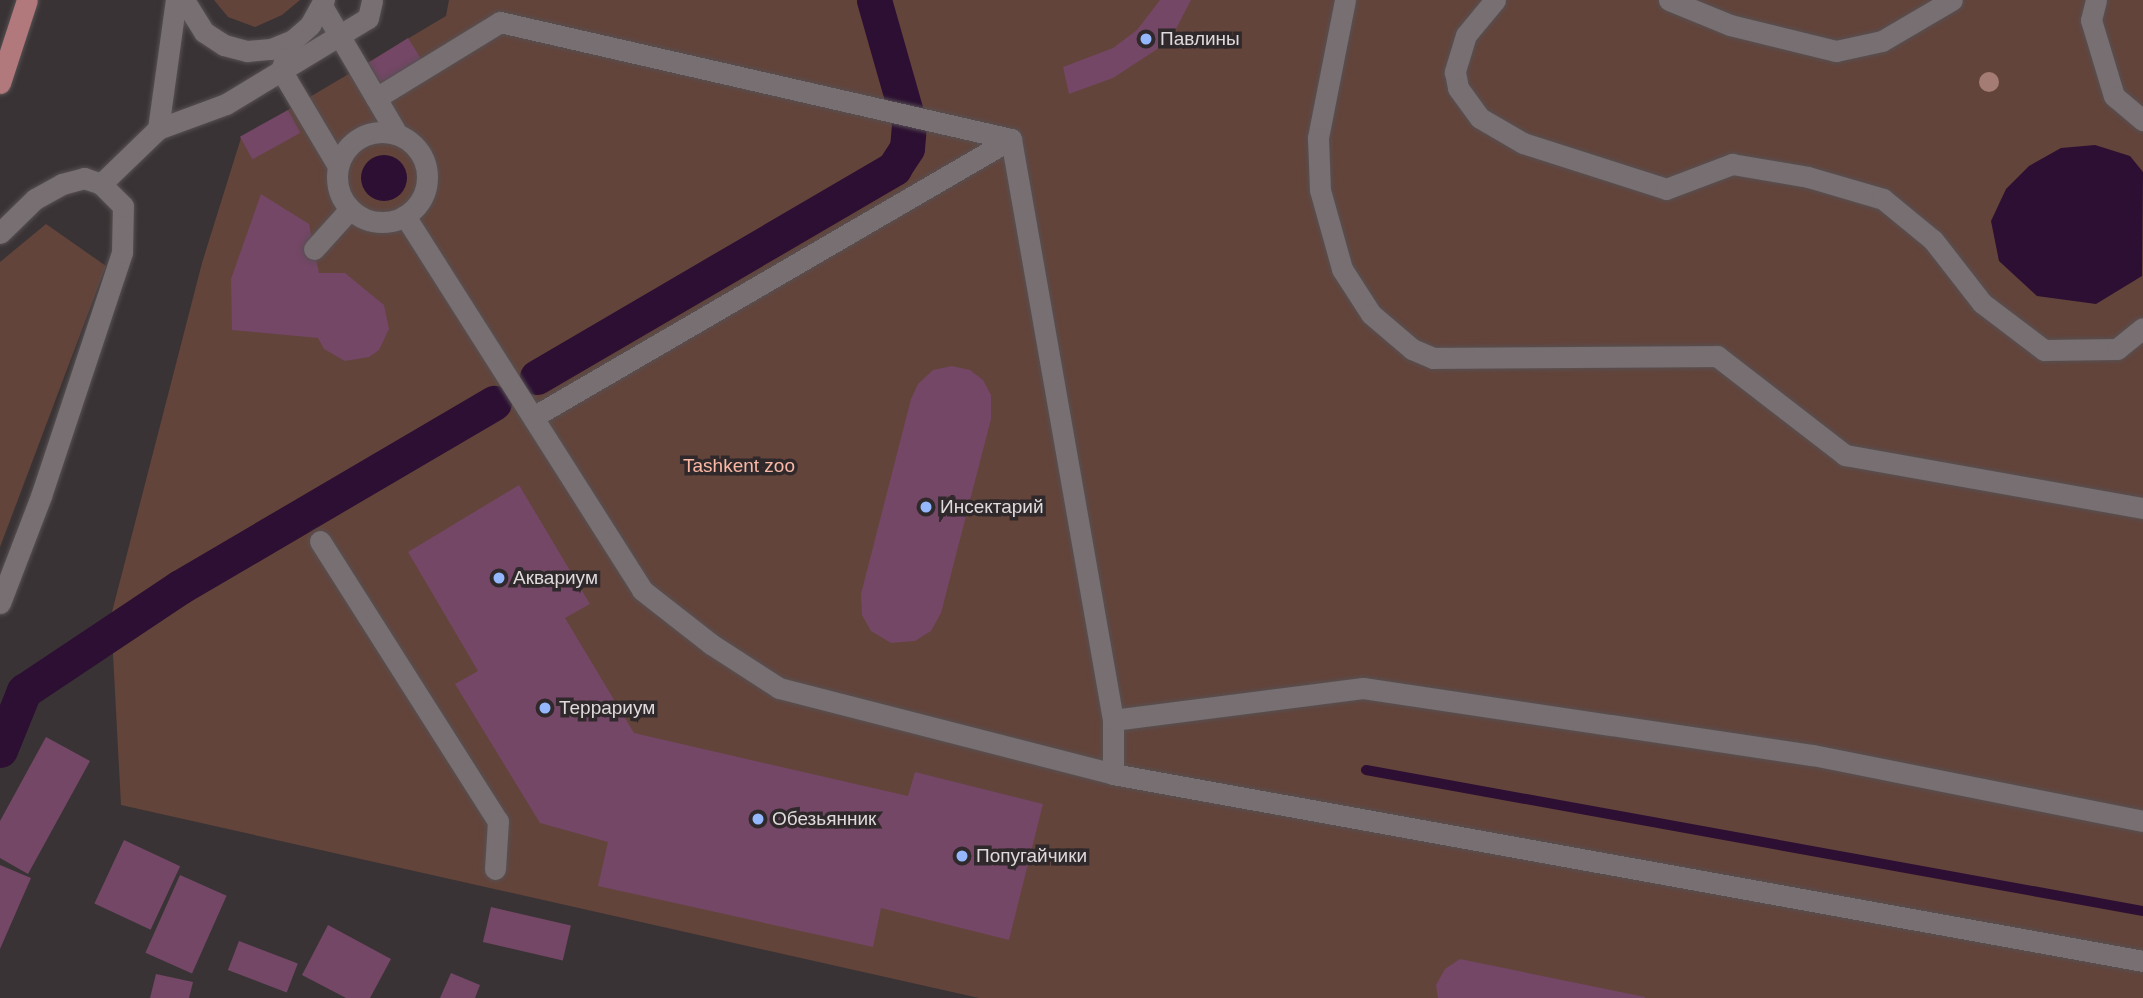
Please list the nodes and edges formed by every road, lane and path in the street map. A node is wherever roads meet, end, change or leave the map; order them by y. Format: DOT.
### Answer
graph roads {
  1 [pos="27,0"];
  2 [pos="176,0"];
  3 [pos="184,0"];
  4 [pos="372,0"];
  5 [pos="1346,0"];
  6 [pos="1495,0"];
  7 [pos="1669,0"];
  8 [pos="1952,0"];
  9 [pos="2096,0"];
  10 [pos="323,3"];
  11 [pos="340,35"];
  12 [pos="293,40"];
  13 [pos="281,71"];
  14 [pos="0,83"];
  15 [pos="376,99"];
  16 [pos="2143,120"];
  17 [pos="158,129"];
  18 [pos="397,134"];
  19 [pos="1011,139"];
  20 [pos="338,166"];
  21 [pos="101,184"];
  22 [pos="350,209"];
  23 [pos="405,216"];
  24 [pos="0,233"];
  25 [pos="314,249"];
  26 [pos="2143,328"];
  27 [pos="533,417"];
  28 [pos="2143,508"];
  29 [pos="320,541"];
  30 [pos="0,603"];
  31 [pos="1113,720"];
  32 [pos="1114,774"];
  33 [pos="2143,821"];
  34 [pos="495,869"];
  35 [pos="2143,961"];
  1 -- 14 [label="main road"];
  2 -- 17 [label="street"];
  3 -- 12 [label="street"];
  4 -- 11 [label="street"];
  5 -- 28 [label="street"];
  6 -- 26 [label="street"];
  7 -- 8 [label="street"];
  9 -- 16 [label="street"];
  10 -- 11 [label="street"];
  10 -- 12 [label="street"];
  11 -- 13 [label="street"];
  11 -- 15 [label="street"];
  12 -- 13 [label="street"];
  13 -- 17 [label="street"];
  13 -- 20 [label="street"];
  15 -- 18 [label="street"];
  15 -- 19 [label="street"];
  17 -- 21 [label="street"];
  18 -- 20 [label="street"];
  18 -- 23 [label="street"];
  19 -- 27 [label="street"];
  19 -- 31 [label="street"];
  20 -- 22 [label="street"];
  21 -- 24 [label="street"];
  21 -- 30 [label="street"];
  22 -- 23 [label="street"];
  22 -- 25 [label="street"];
  23 -- 27 [label="street"];
  27 -- 32 [label="street"];
  29 -- 34 [label="street"];
  31 -- 32 [label="street"];
  31 -- 33 [label="street"];
  32 -- 35 [label="street"];
}
